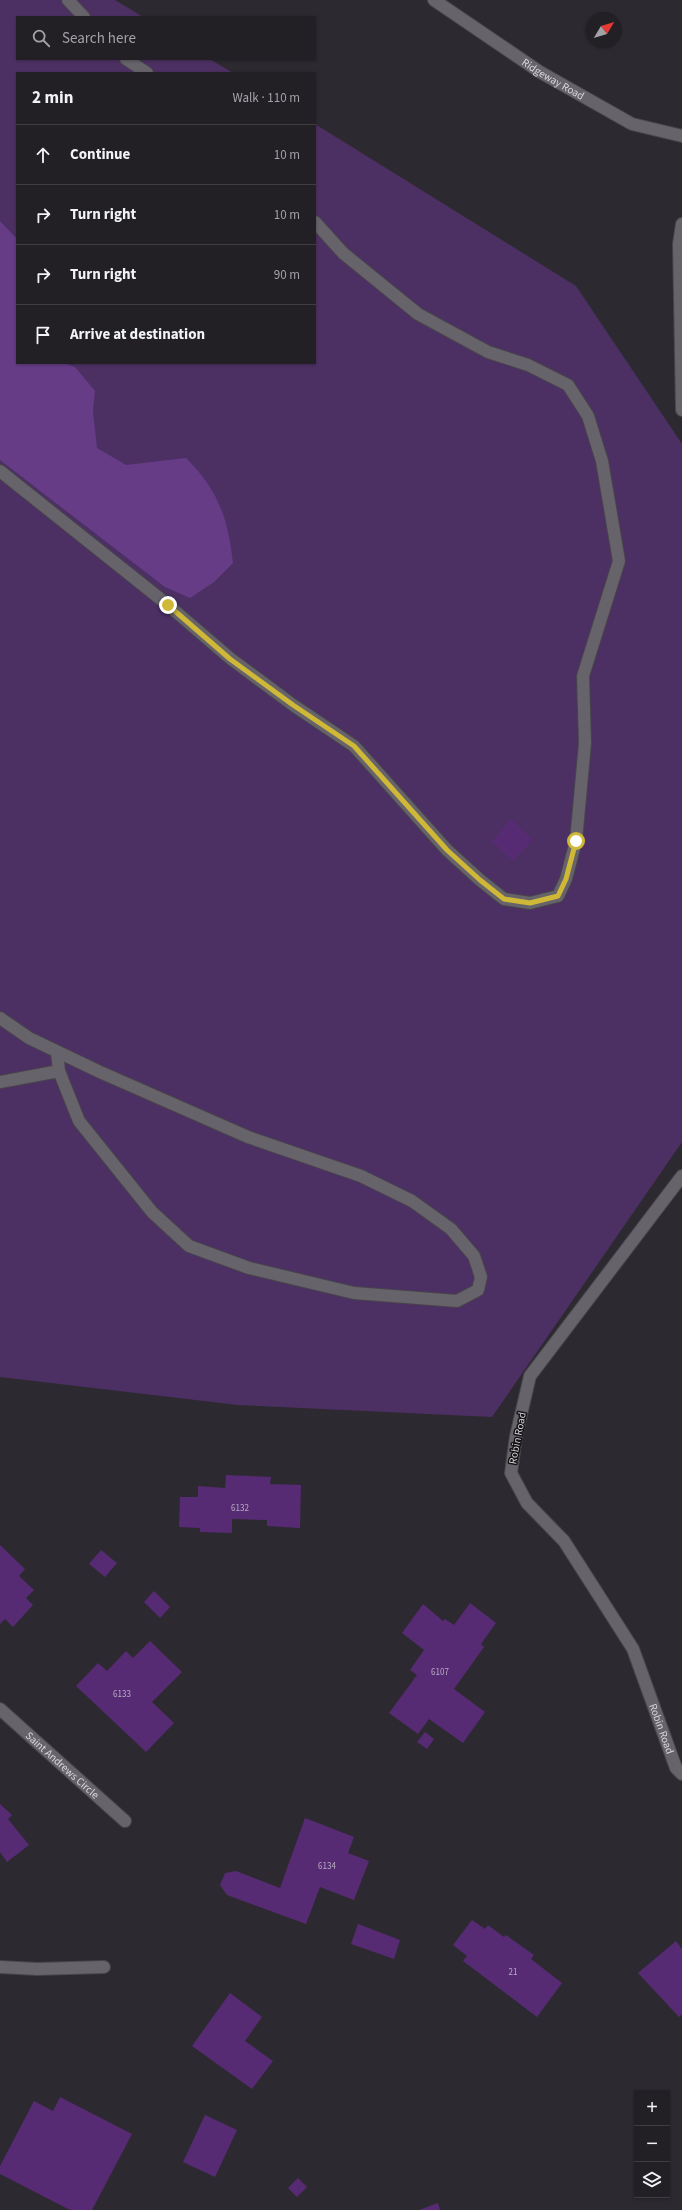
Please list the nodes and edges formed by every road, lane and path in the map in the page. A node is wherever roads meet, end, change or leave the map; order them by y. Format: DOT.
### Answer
graph roads {
  1 [pos="68,0"];
  2 [pos="434,0"];
  3 [pos="83,16"];
  4 [pos="128,60"];
  5 [pos="146,72"];
  6 [pos="682,136"];
  7 [pos="316,223"];
  8 [pos="682,224"];
  9 [pos="682,410"];
  10 [pos="0,471"];
  11 [pos="0,1018"];
  12 [pos="57,1052"];
  13 [pos="59,1071"];
  14 [pos="0,1082"];
  15 [pos="682,1176"];
  16 [pos="0,1709"];
  17 [pos="682,1774"];
  18 [pos="125,1821"];
  19 [pos="0,1967"];
  20 [pos="104,1967"];
  1 -- 3 [label="street"];
  2 -- 6 [label="street, Ridgeway Road"];
  4 -- 5 [label="street"];
  7 -- 10 [label="street"];
  8 -- 9 [label="street"];
  11 -- 12 [label="street"];
  12 -- 13 [label="street"];
  12 -- 13 [label="street"];
  13 -- 14 [label="street"];
  15 -- 17 [label="street, Robin Road"];
  16 -- 18 [label="street, Saint Andrews Circle"];
  19 -- 20 [label="street"];
}
